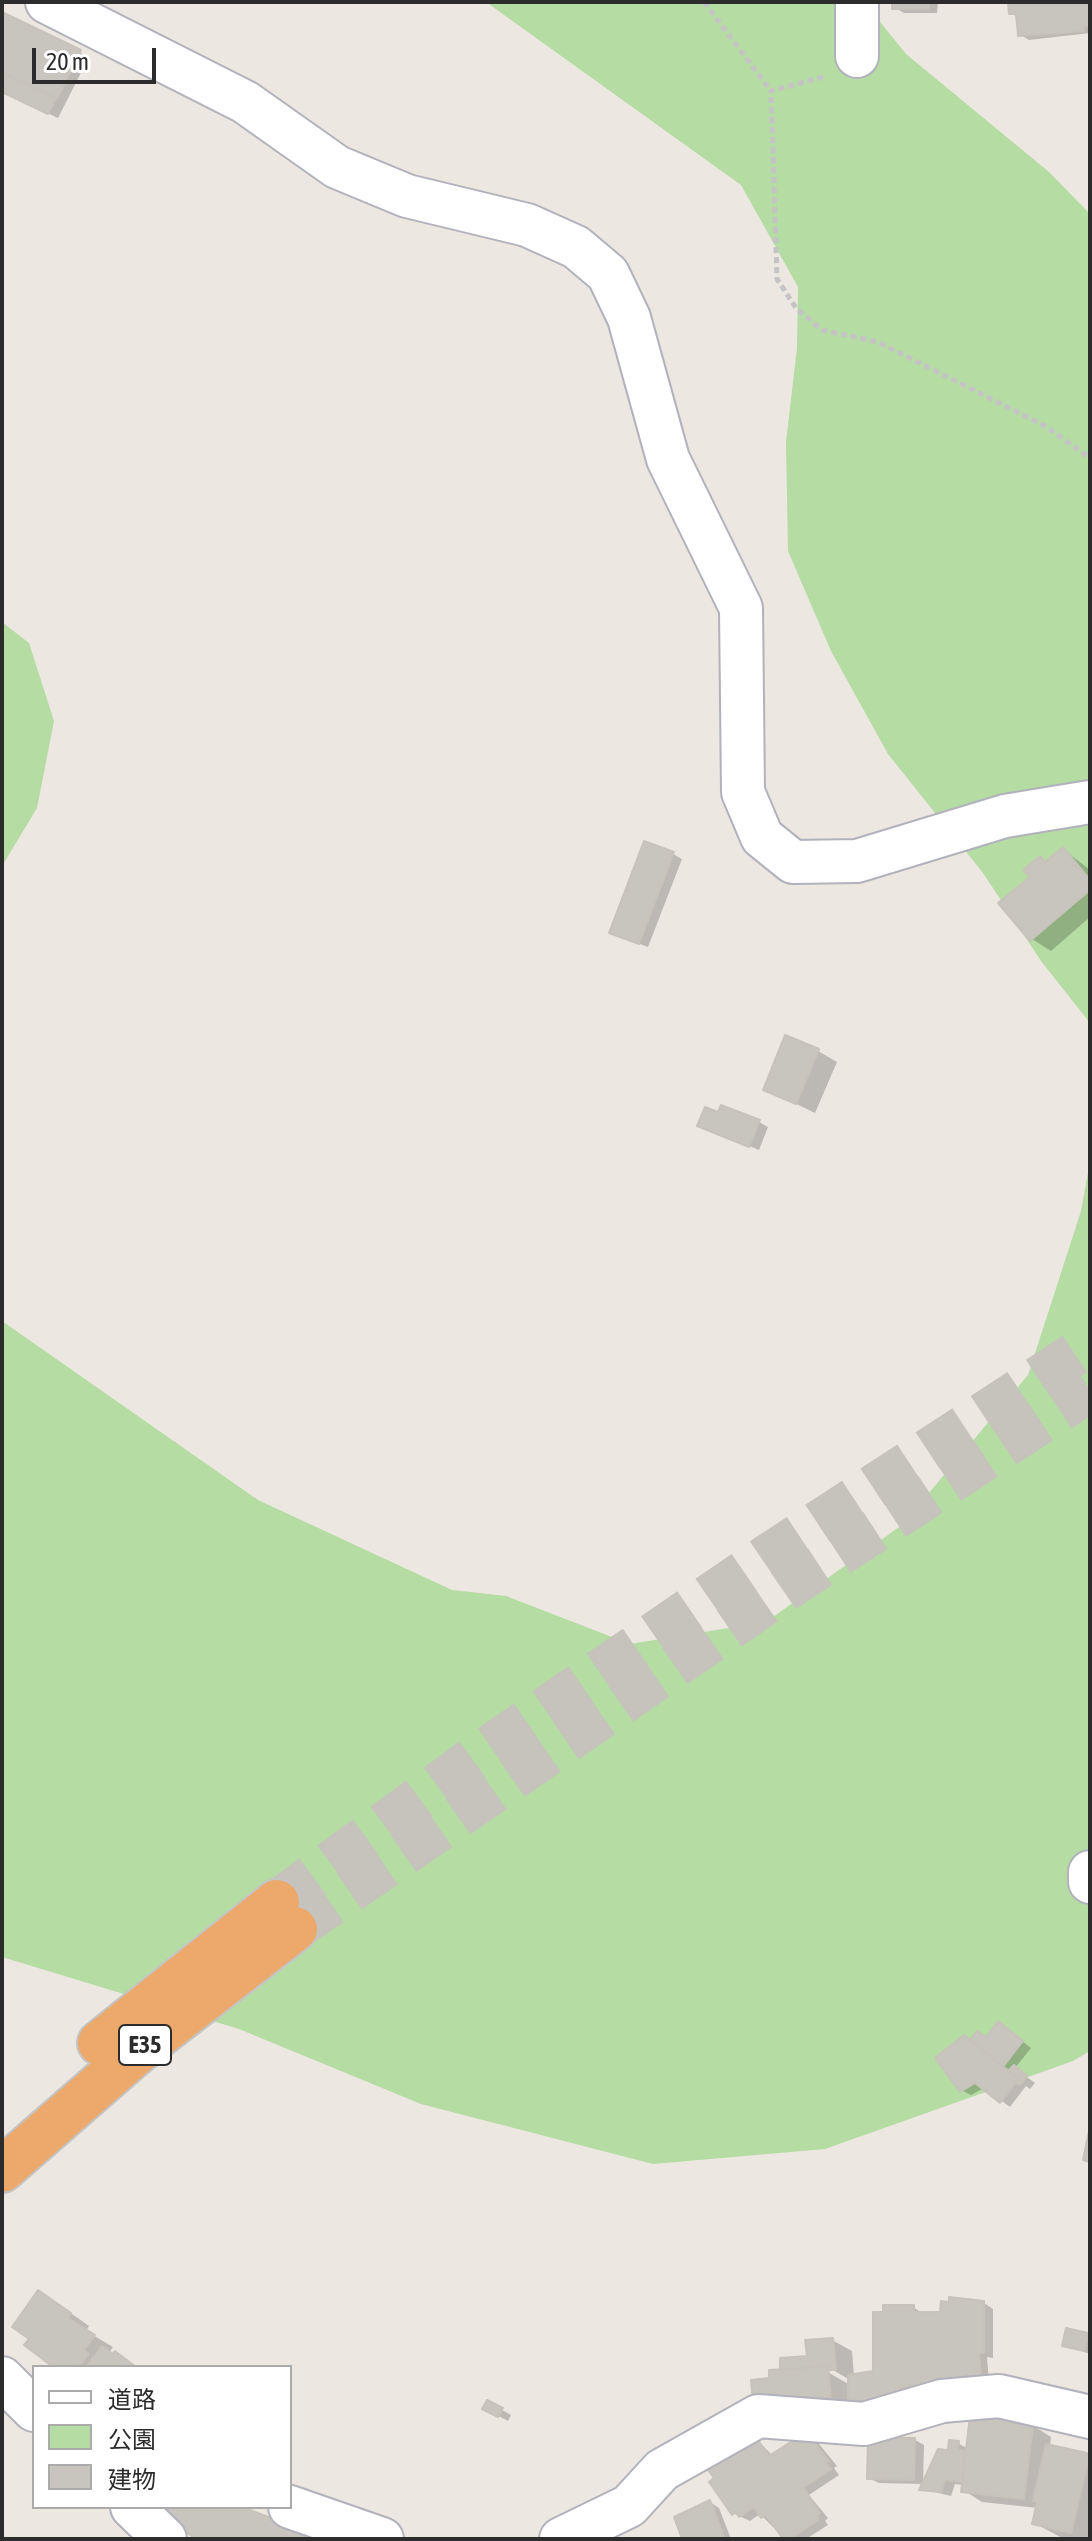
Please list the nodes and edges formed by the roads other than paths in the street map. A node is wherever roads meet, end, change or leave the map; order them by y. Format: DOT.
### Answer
graph roads {
  1 [pos="47,2"];
  2 [pos="857,2"];
  3 [pos="857,56"];
  4 [pos="1090,802"];
  5 [pos="1090,1872"];
  6 [pos="1090,1882"];
  7 [pos="2,2129"];
  8 [pos="2,2170"];
  9 [pos="2,2378"];
  10 [pos="32,2408"];
  11 [pos="1090,2417"];
  12 [pos="292,2508"];
  13 [pos="134,2509"];
  14 [pos="165,2539"];
  15 [pos="382,2539"];
  16 [pos="561,2539"];
  1 -- 4 [label="street"];
  2 -- 3 [label="street"];
  5 -- 6 [label="street"];
  7 -- 8 [label="highway, E35"];
  9 -- 10 [label="street"];
  11 -- 16 [label="street"];
  12 -- 15 [label="street"];
  13 -- 14 [label="street"];
}
